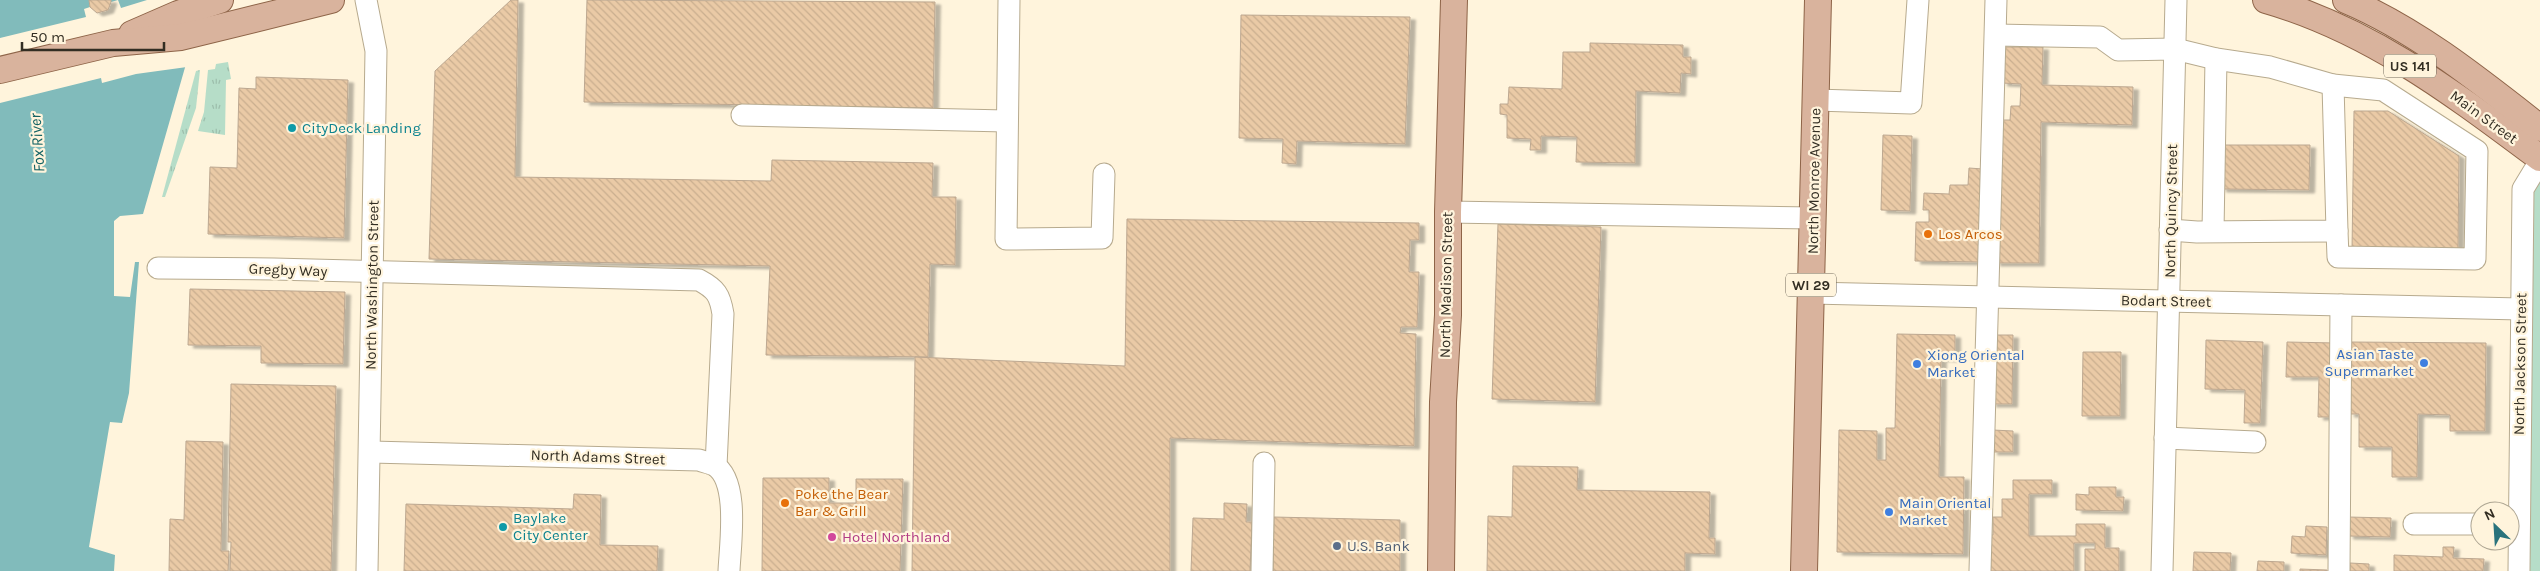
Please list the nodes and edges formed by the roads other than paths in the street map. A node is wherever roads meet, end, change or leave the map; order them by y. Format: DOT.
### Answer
graph roads {
  1 [pos="220,0"];
  2 [pos="331,0"];
  3 [pos="366,0"];
  4 [pos="1009,0"];
  5 [pos="1454,0"];
  6 [pos="1818,0"];
  7 [pos="1918,0"];
  8 [pos="1996,0"];
  9 [pos="2176,0"];
  10 [pos="2266,0"];
  11 [pos="2346,0"];
  12 [pos="1996,35"];
  13 [pos="113,43"];
  14 [pos="2175,49"];
  15 [pos="2216,59"];
  16 [pos="0,70"];
  17 [pos="2333,85"];
  18 [pos="1816,100"];
  19 [pos="742,115"];
  20 [pos="1006,121"];
  21 [pos="2540,128"];
  22 [pos="2540,160"];
  23 [pos="1104,174"];
  24 [pos="1448,212"];
  25 [pos="1812,218"];
  26 [pos="2170,230"];
  27 [pos="2213,231"];
  28 [pos="2337,231"];
  29 [pos="158,268"];
  30 [pos="372,272"];
  31 [pos="1811,293"];
  32 [pos="1988,298"];
  33 [pos="2168,302"];
  34 [pos="2341,305"];
  35 [pos="2521,309"];
  36 [pos="2165,438"];
  37 [pos="2255,442"];
  38 [pos="371,452"];
  39 [pos="1264,463"];
  40 [pos="716,466"];
  41 [pos="2515,501"];
  42 [pos="2414,524"];
  43 [pos="2470,524"];
  44 [pos="2517,551"];
  45 [pos="367,571"];
  46 [pos="729,571"];
  47 [pos="1262,571"];
  48 [pos="1442,571"];
  49 [pos="1804,571"];
  50 [pos="1980,571"];
  51 [pos="2162,571"];
  52 [pos="2339,571"];
  53 [pos="2519,571"];
  1 -- 13 [label="main road"];
  2 -- 13 [label="main road"];
  3 -- 30 [label="street, North Washington Street"];
  4 -- 20 [label="street"];
  5 -- 24 [label="main road, North Madison Street"];
  6 -- 18 [label="main road, North Monroe Avenue / WI 29"];
  7 -- 18 [label="street"];
  8 -- 12 [label="street"];
  9 -- 14 [label="street, North Quincy Street"];
  10 -- 22 [label="main road, Main Street / US 141"];
  11 -- 21 [label="main road, Main Street / US 141"];
  12 -- 14 [label="street"];
  12 -- 32 [label="street"];
  13 -- 16 [label="main road"];
  14 -- 15 [label="street"];
  14 -- 26 [label="street, North Quincy Street"];
  15 -- 17 [label="street"];
  15 -- 27 [label="street"];
  17 -- 28 [label="street"];
  17 -- 28 [label="street"];
  18 -- 25 [label="main road, North Monroe Avenue / WI 29"];
  19 -- 20 [label="street"];
  20 -- 23 [label="street"];
  22 -- 35 [label="street, North Jackson Street"];
  24 -- 25 [label="street"];
  24 -- 48 [label="main road, North Madison Street"];
  25 -- 31 [label="main road, North Monroe Avenue / WI 29"];
  26 -- 27 [label="street"];
  26 -- 33 [label="street, North Quincy Street"];
  27 -- 28 [label="street"];
  29 -- 30 [label="street, Gregby Way"];
  30 -- 38 [label="street, North Washington Street"];
  30 -- 40 [label="street, Gregby Way"];
  31 -- 32 [label="street, Bodart Street"];
  31 -- 49 [label="main road, North Monroe Avenue / WI 29"];
  32 -- 33 [label="street, Bodart Street"];
  32 -- 50 [label="street"];
  33 -- 34 [label="street, Bodart Street"];
  33 -- 36 [label="street, North Quincy Street"];
  34 -- 35 [label="street, Bodart Street"];
  34 -- 52 [label="street"];
  35 -- 41 [label="street, North Jackson Street"];
  36 -- 37 [label="street"];
  36 -- 51 [label="street, North Quincy Street"];
  38 -- 40 [label="street, North Adams Street"];
  38 -- 45 [label="street, North Washington Street"];
  39 -- 47 [label="street"];
  40 -- 46 [label="street"];
  42 -- 43 [label="street"];
  44 -- 53 [label="street, North Jackson Street"];
}
